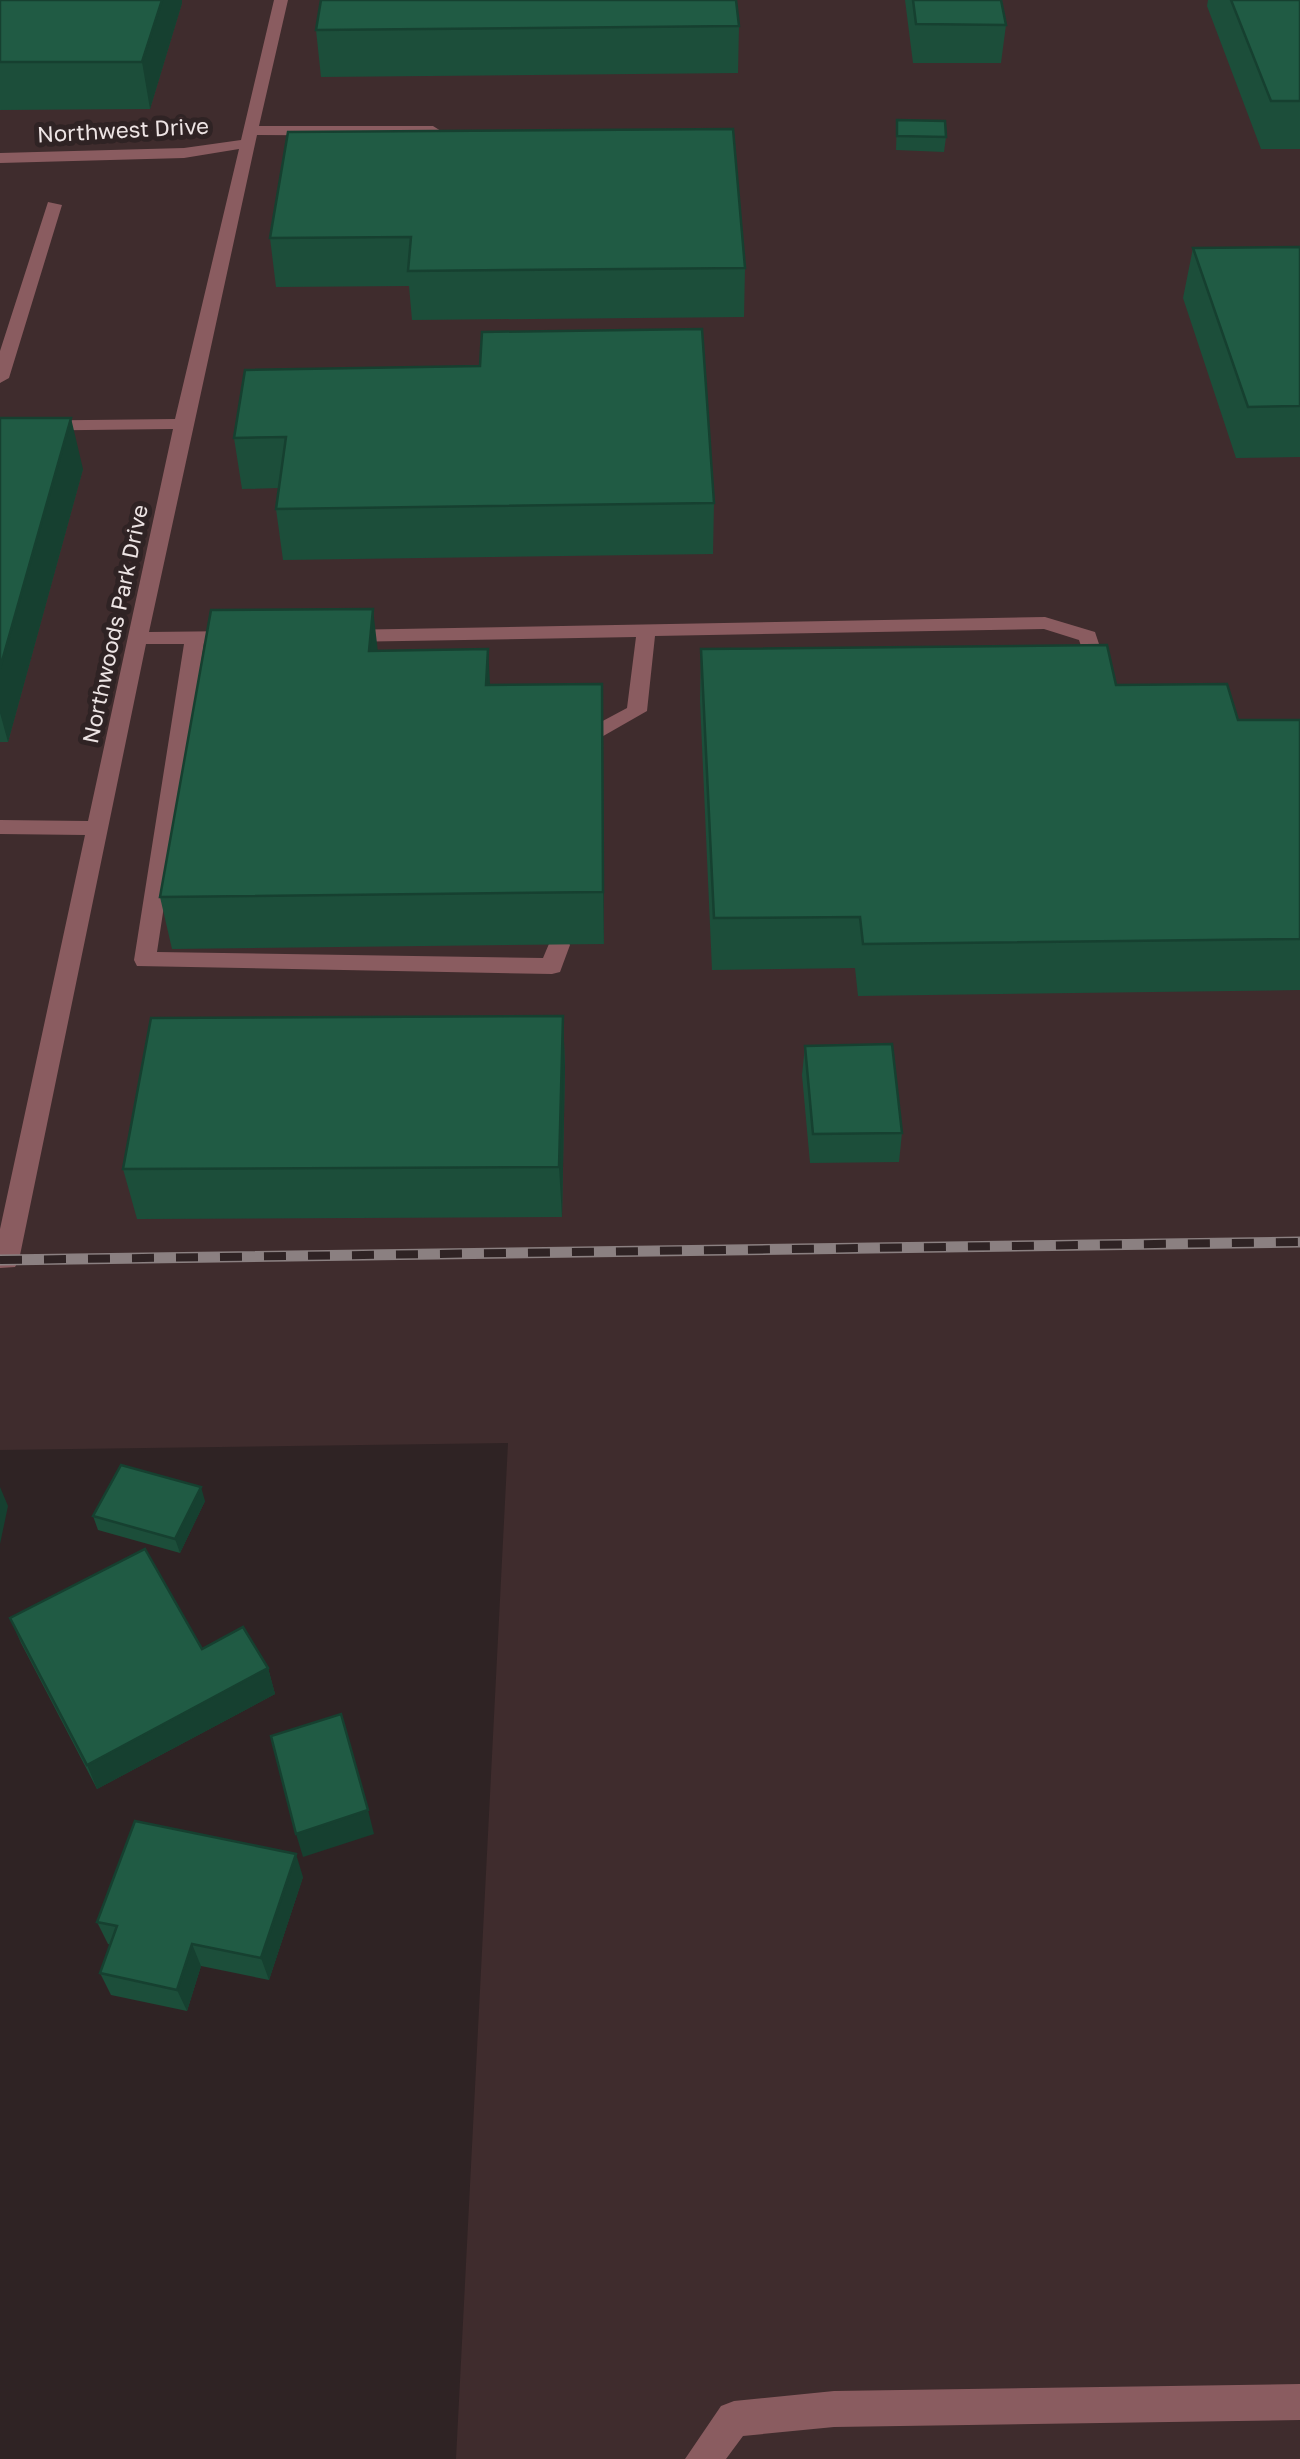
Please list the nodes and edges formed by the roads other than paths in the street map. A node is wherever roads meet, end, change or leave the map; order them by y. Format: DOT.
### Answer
graph roads {
  1 [pos="281,0"];
  2 [pos="433,131"];
  3 [pos="249,137"];
  4 [pos="0,158"];
  5 [pos="54,205"];
  6 [pos="0,378"];
  7 [pos="183,424"];
  8 [pos="0,426"];
  9 [pos="646,633"];
  10 [pos="254,636"];
  11 [pos="312,636"];
  12 [pos="195,637"];
  13 [pos="137,638"];
  14 [pos="1106,700"];
  15 [pos="591,736"];
  16 [pos="0,828"];
  17 [pos="97,828"];
  18 [pos="559,945"];
  19 [pos="6,1260"];
  20 [pos="1300,2402"];
  21 [pos="703,2459"];
  1 -- 3 [label="street, Northwoods Park Drive"];
  2 -- 3 [label="street, Northwest Drive"];
  3 -- 4 [label="street, Northwest Drive"];
  3 -- 7 [label="street, Northwoods Park Drive"];
  5 -- 6 [label="street"];
  7 -- 8 [label="street"];
  7 -- 13 [label="street, Northwoods Park Drive"];
  9 -- 11 [label="street"];
  9 -- 14 [label="street"];
  9 -- 15 [label="street"];
  10 -- 12 [label="street"];
  12 -- 13 [label="street"];
  12 -- 18 [label="street"];
  13 -- 17 [label="street, Northwoods Park Drive"];
  16 -- 17 [label="street"];
  17 -- 19 [label="street, Northwoods Park Drive"];
  20 -- 21 [label="street"];
}
